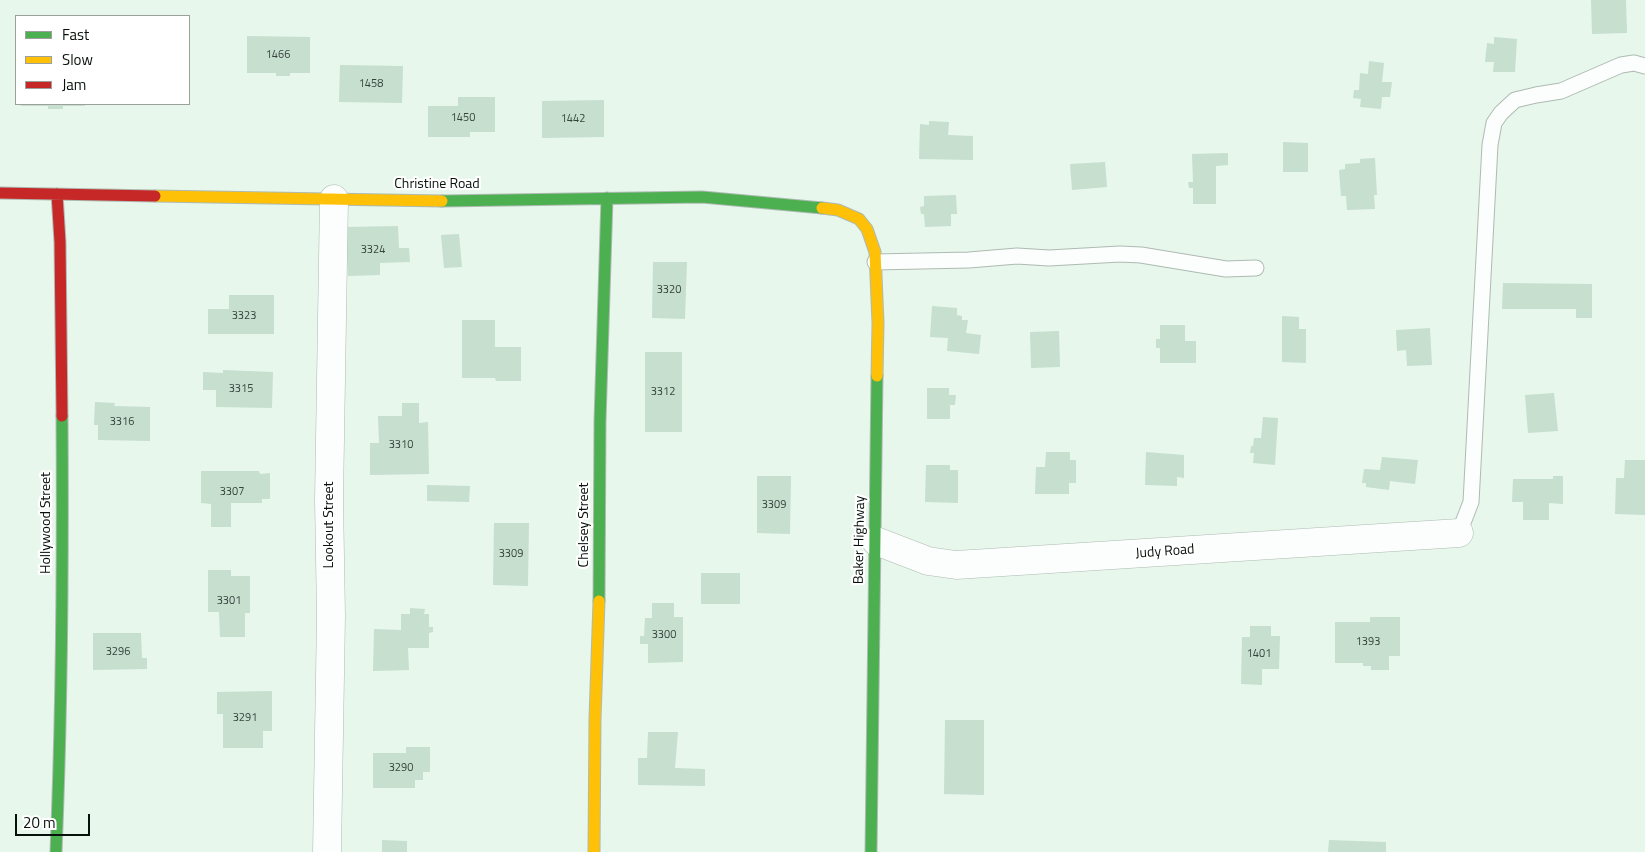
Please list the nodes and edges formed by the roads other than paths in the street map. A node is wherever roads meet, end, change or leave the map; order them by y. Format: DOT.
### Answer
graph roads {
  1 [pos="1645,66"];
  2 [pos="0,193"];
  3 [pos="57,194"];
  4 [pos="607,198"];
  5 [pos="334,199"];
  6 [pos="867,230"];
  7 [pos="875,262"];
  8 [pos="1256,268"];
  9 [pos="1459,533"];
  10 [pos="876,541"];
  11 [pos="56,852"];
  12 [pos="327,852"];
  13 [pos="594,852"];
  14 [pos="871,852"];
  1 -- 9 [label="lane"];
  2 -- 3 [label="street, Christine Road"];
  3 -- 5 [label="street, Christine Road"];
  3 -- 11 [label="street, Hollywood Street"];
  4 -- 5 [label="street, Christine Road"];
  4 -- 6 [label="street, Christine Road"];
  4 -- 13 [label="street, Chelsey Street"];
  5 -- 12 [label="street, Lookout Street"];
  6 -- 7 [label="street, Baker Highway"];
  7 -- 8 [label="lane"];
  7 -- 10 [label="street, Baker Highway"];
  9 -- 10 [label="street, Judy Road"];
  10 -- 14 [label="street, Baker Highway"];
}
